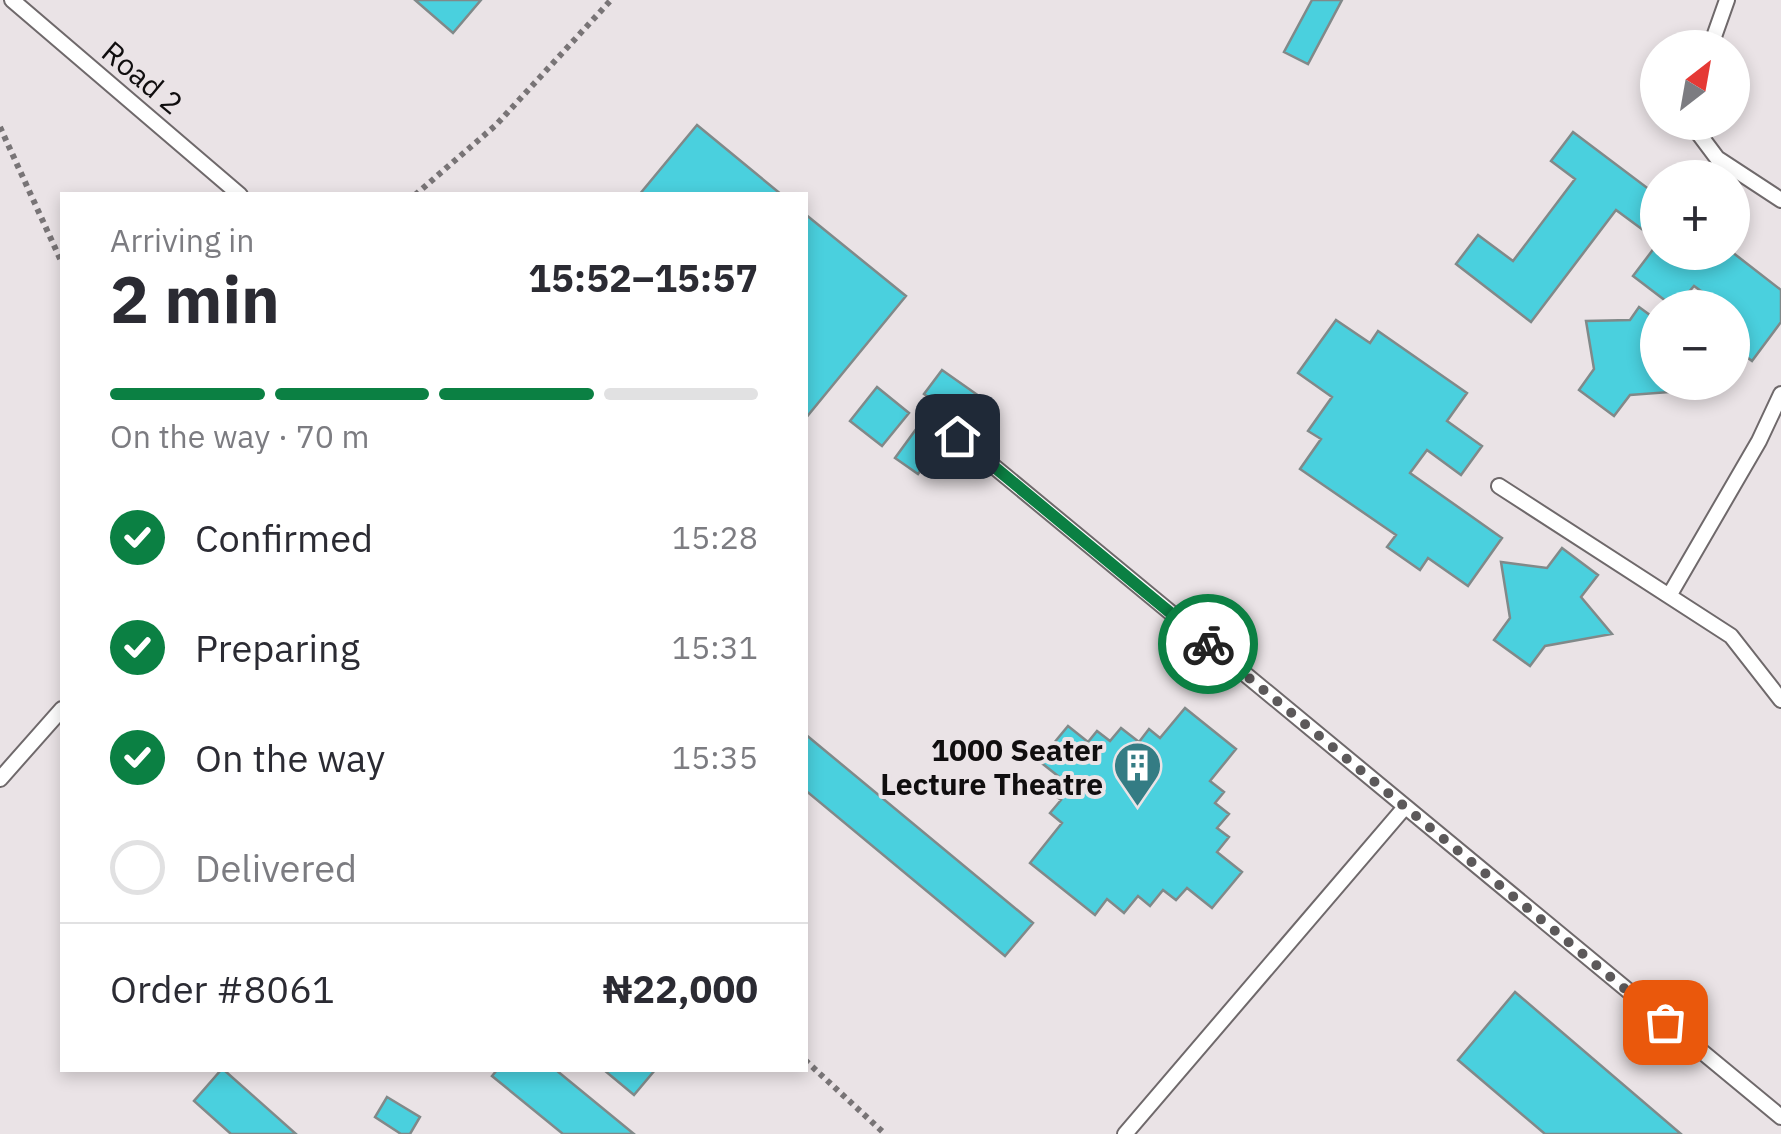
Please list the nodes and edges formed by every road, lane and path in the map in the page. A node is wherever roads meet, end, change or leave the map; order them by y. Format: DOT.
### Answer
graph roads {
  1 [pos="12,0"];
  2 [pos="611,0"];
  3 [pos="1727,0"];
  4 [pos="29,6"];
  5 [pos="1716,30"];
  6 [pos="0,126"];
  7 [pos="1704,140"];
  8 [pos="237,192"];
  9 [pos="418,192"];
  10 [pos="1781,200"];
  11 [pos="60,260"];
  12 [pos="1781,394"];
  13 [pos="957,436"];
  14 [pos="1500,486"];
  15 [pos="1669,596"];
  16 [pos="1781,700"];
  17 [pos="60,711"];
  18 [pos="0,779"];
  19 [pos="1405,807"];
  20 [pos="808,1063"];
  21 [pos="1781,1117"];
  22 [pos="884,1134"];
  23 [pos="1125,1134"];
  1 -- 4 [label="lane, Road 2"];
  2 -- 9 [label="path"];
  3 -- 5 [label="lane"];
  4 -- 8 [label="lane, Road 2"];
  6 -- 11 [label="path"];
  7 -- 10 [label="lane"];
  12 -- 15 [label="lane"];
  13 -- 19 [label="lane"];
  14 -- 15 [label="lane"];
  15 -- 16 [label="lane"];
  17 -- 18 [label="lane"];
  19 -- 21 [label="lane"];
  19 -- 23 [label="lane"];
  20 -- 22 [label="path"];
}
